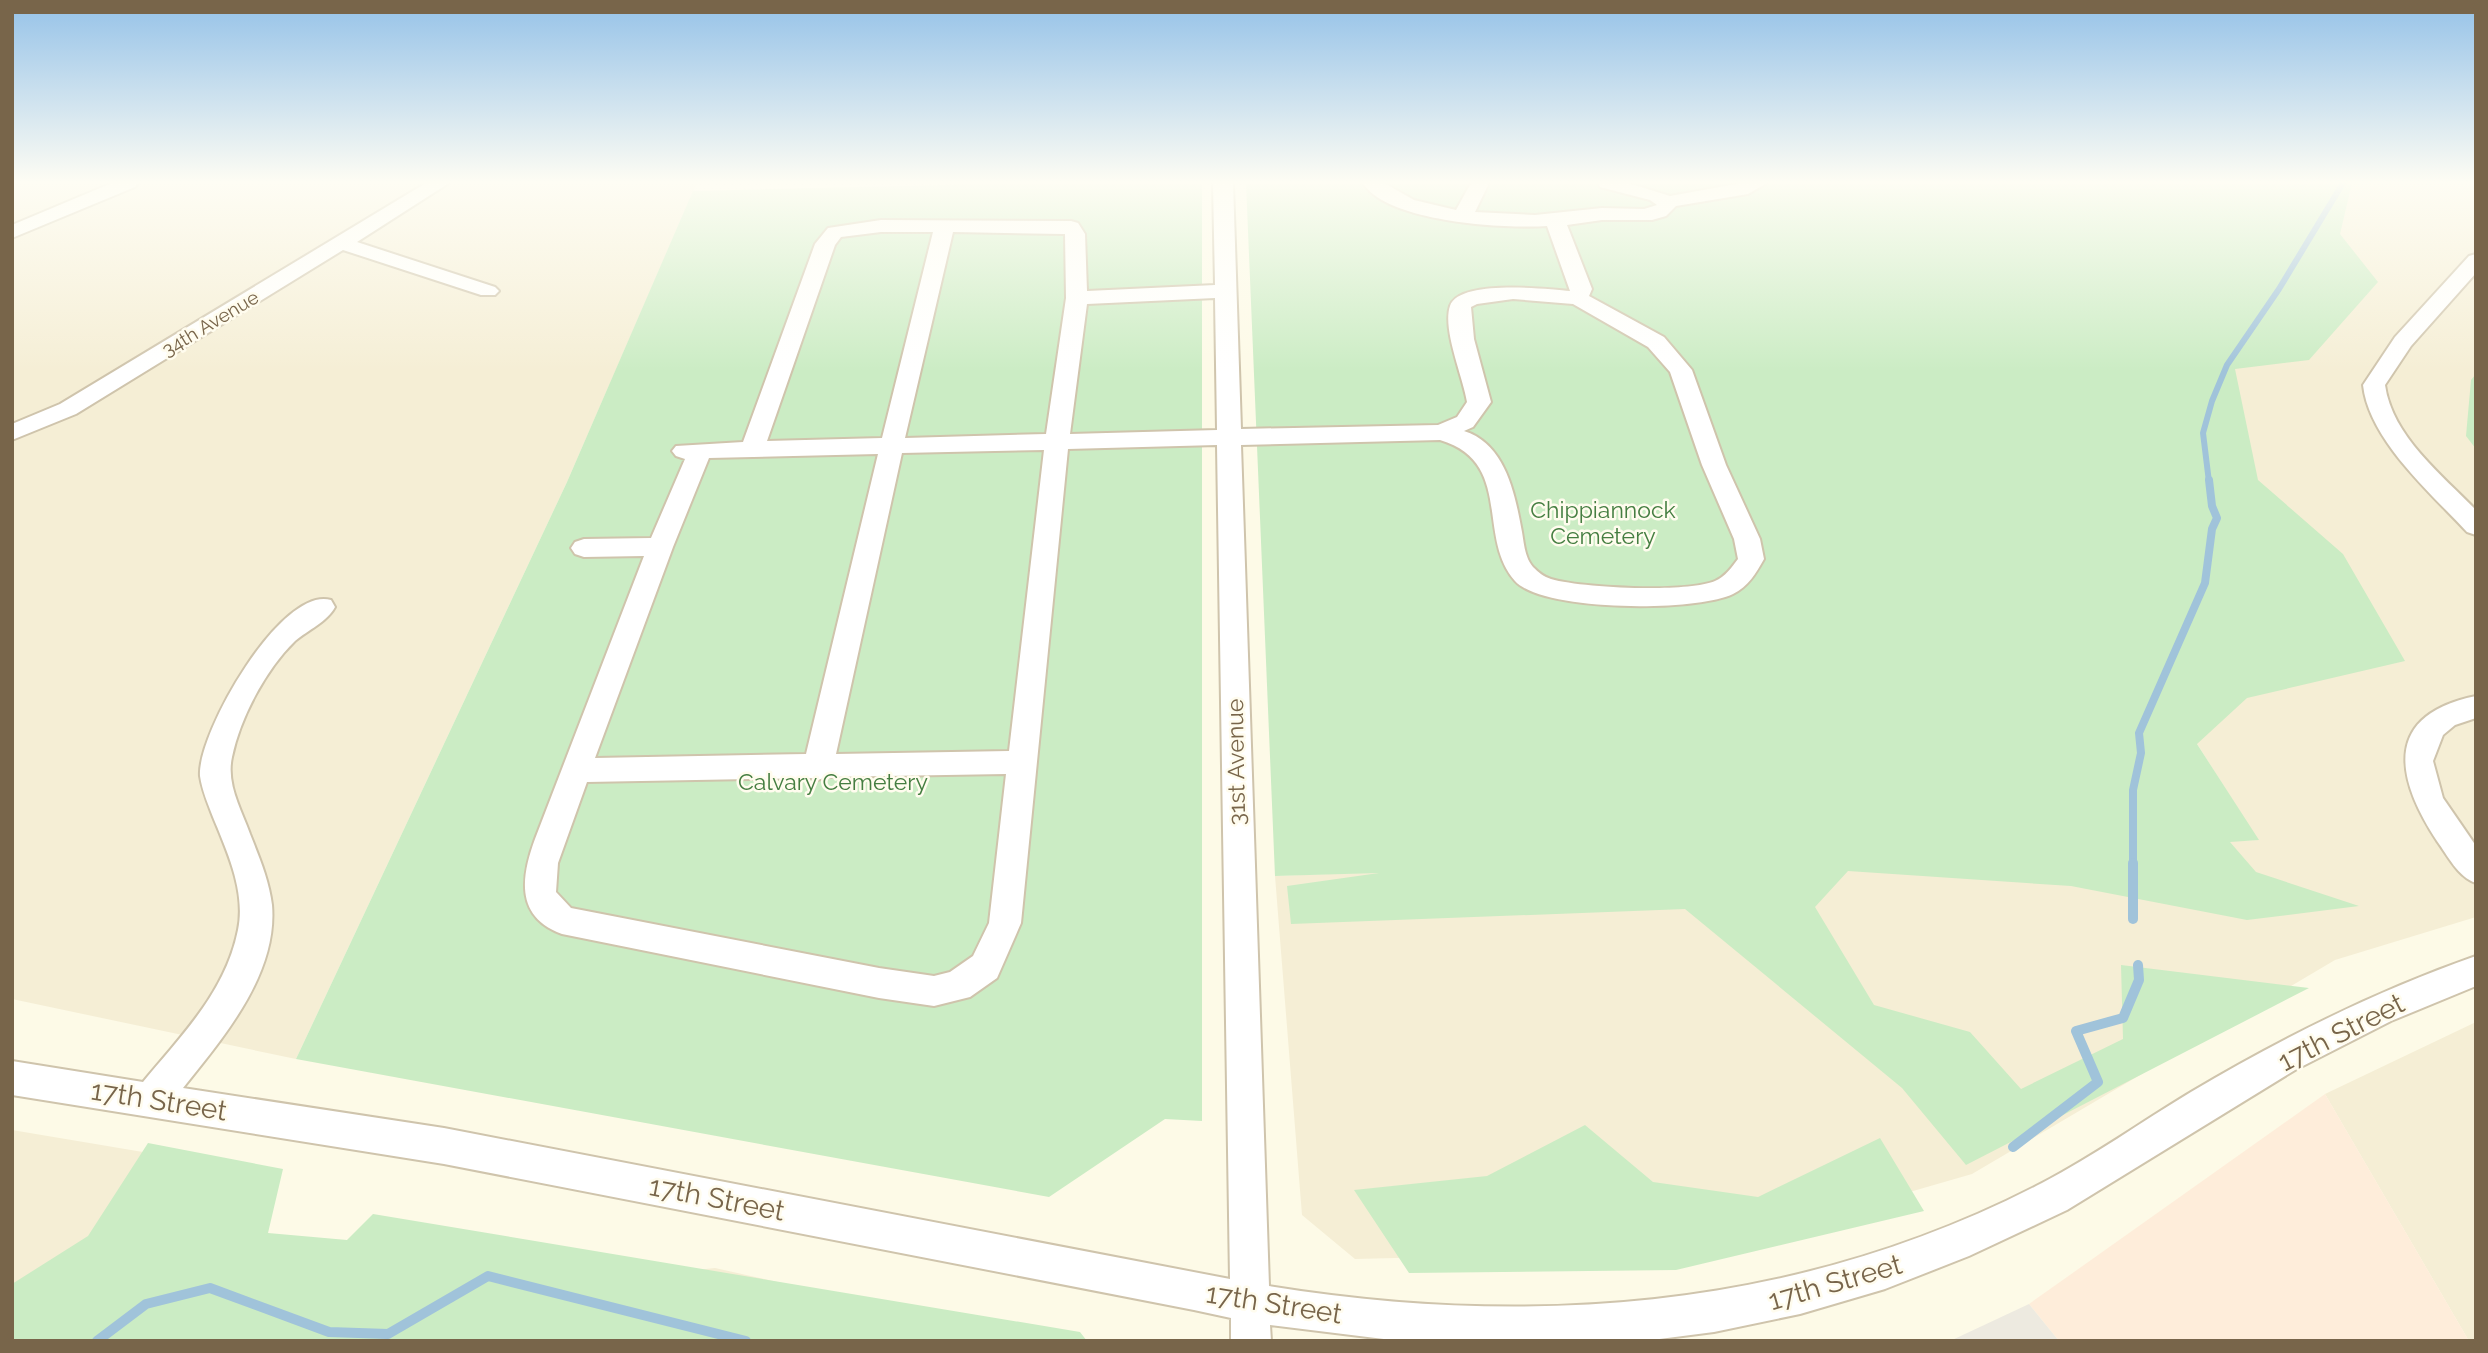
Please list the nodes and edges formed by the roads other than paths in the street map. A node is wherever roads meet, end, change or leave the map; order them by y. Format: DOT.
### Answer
graph roads {
  1 [pos="335,246"];
  2 [pos="350,246"];
  3 [pos="826,246"];
  4 [pos="939,246"];
  5 [pos="1075,246"];
  6 [pos="1225,246"];
  7 [pos="1565,246"];
  8 [pos="2476,260"];
  9 [pos="488,290"];
  10 [pos="1226,291"];
  11 [pos="1077,298"];
  12 [pos="1578,298"];
  13 [pos="1441,432"];
  14 [pos="12,433"];
  15 [pos="1230,435"];
  16 [pos="1057,443"];
  17 [pos="892,445"];
  18 [pos="752,449"];
  19 [pos="2476,526"];
  20 [pos="660,547"];
  21 [pos="584,548"];
  22 [pos="322,607"];
  23 [pos="2476,707"];
  24 [pos="1024,762"];
  25 [pos="818,768"];
  26 [pos="576,770"];
  27 [pos="2476,870"];
  28 [pos="2476,971"];
  29 [pos="12,1078"];
  30 [pos="152,1098"];
  31 [pos="1252,1323"];
  1 -- 14 [label="street, 34th Avenue"];
  2 -- 9 [label="street"];
  3 -- 18 [label="street"];
  4 -- 17 [label="street"];
  5 -- 11 [label="street"];
  6 -- 10 [label="street, 31st Avenue"];
  7 -- 12 [label="street"];
  8 -- 19 [label="street"];
  10 -- 11 [label="street"];
  10 -- 15 [label="street, 31st Avenue"];
  11 -- 16 [label="street"];
  12 -- 13 [label="street"];
  12 -- 13 [label="street"];
  13 -- 15 [label="street"];
  15 -- 16 [label="street"];
  15 -- 31 [label="street, 31st Avenue"];
  16 -- 17 [label="street"];
  16 -- 24 [label="street"];
  17 -- 18 [label="street"];
  17 -- 25 [label="street"];
  18 -- 20 [label="street"];
  20 -- 21 [label="street"];
  20 -- 26 [label="street"];
  22 -- 30 [label="street"];
  23 -- 27 [label="street"];
  24 -- 25 [label="street"];
  24 -- 26 [label="street"];
  25 -- 26 [label="street"];
  28 -- 31 [label="street, 17th Street"];
  29 -- 30 [label="street, 17th Street"];
  30 -- 31 [label="street, 17th Street"];
}
